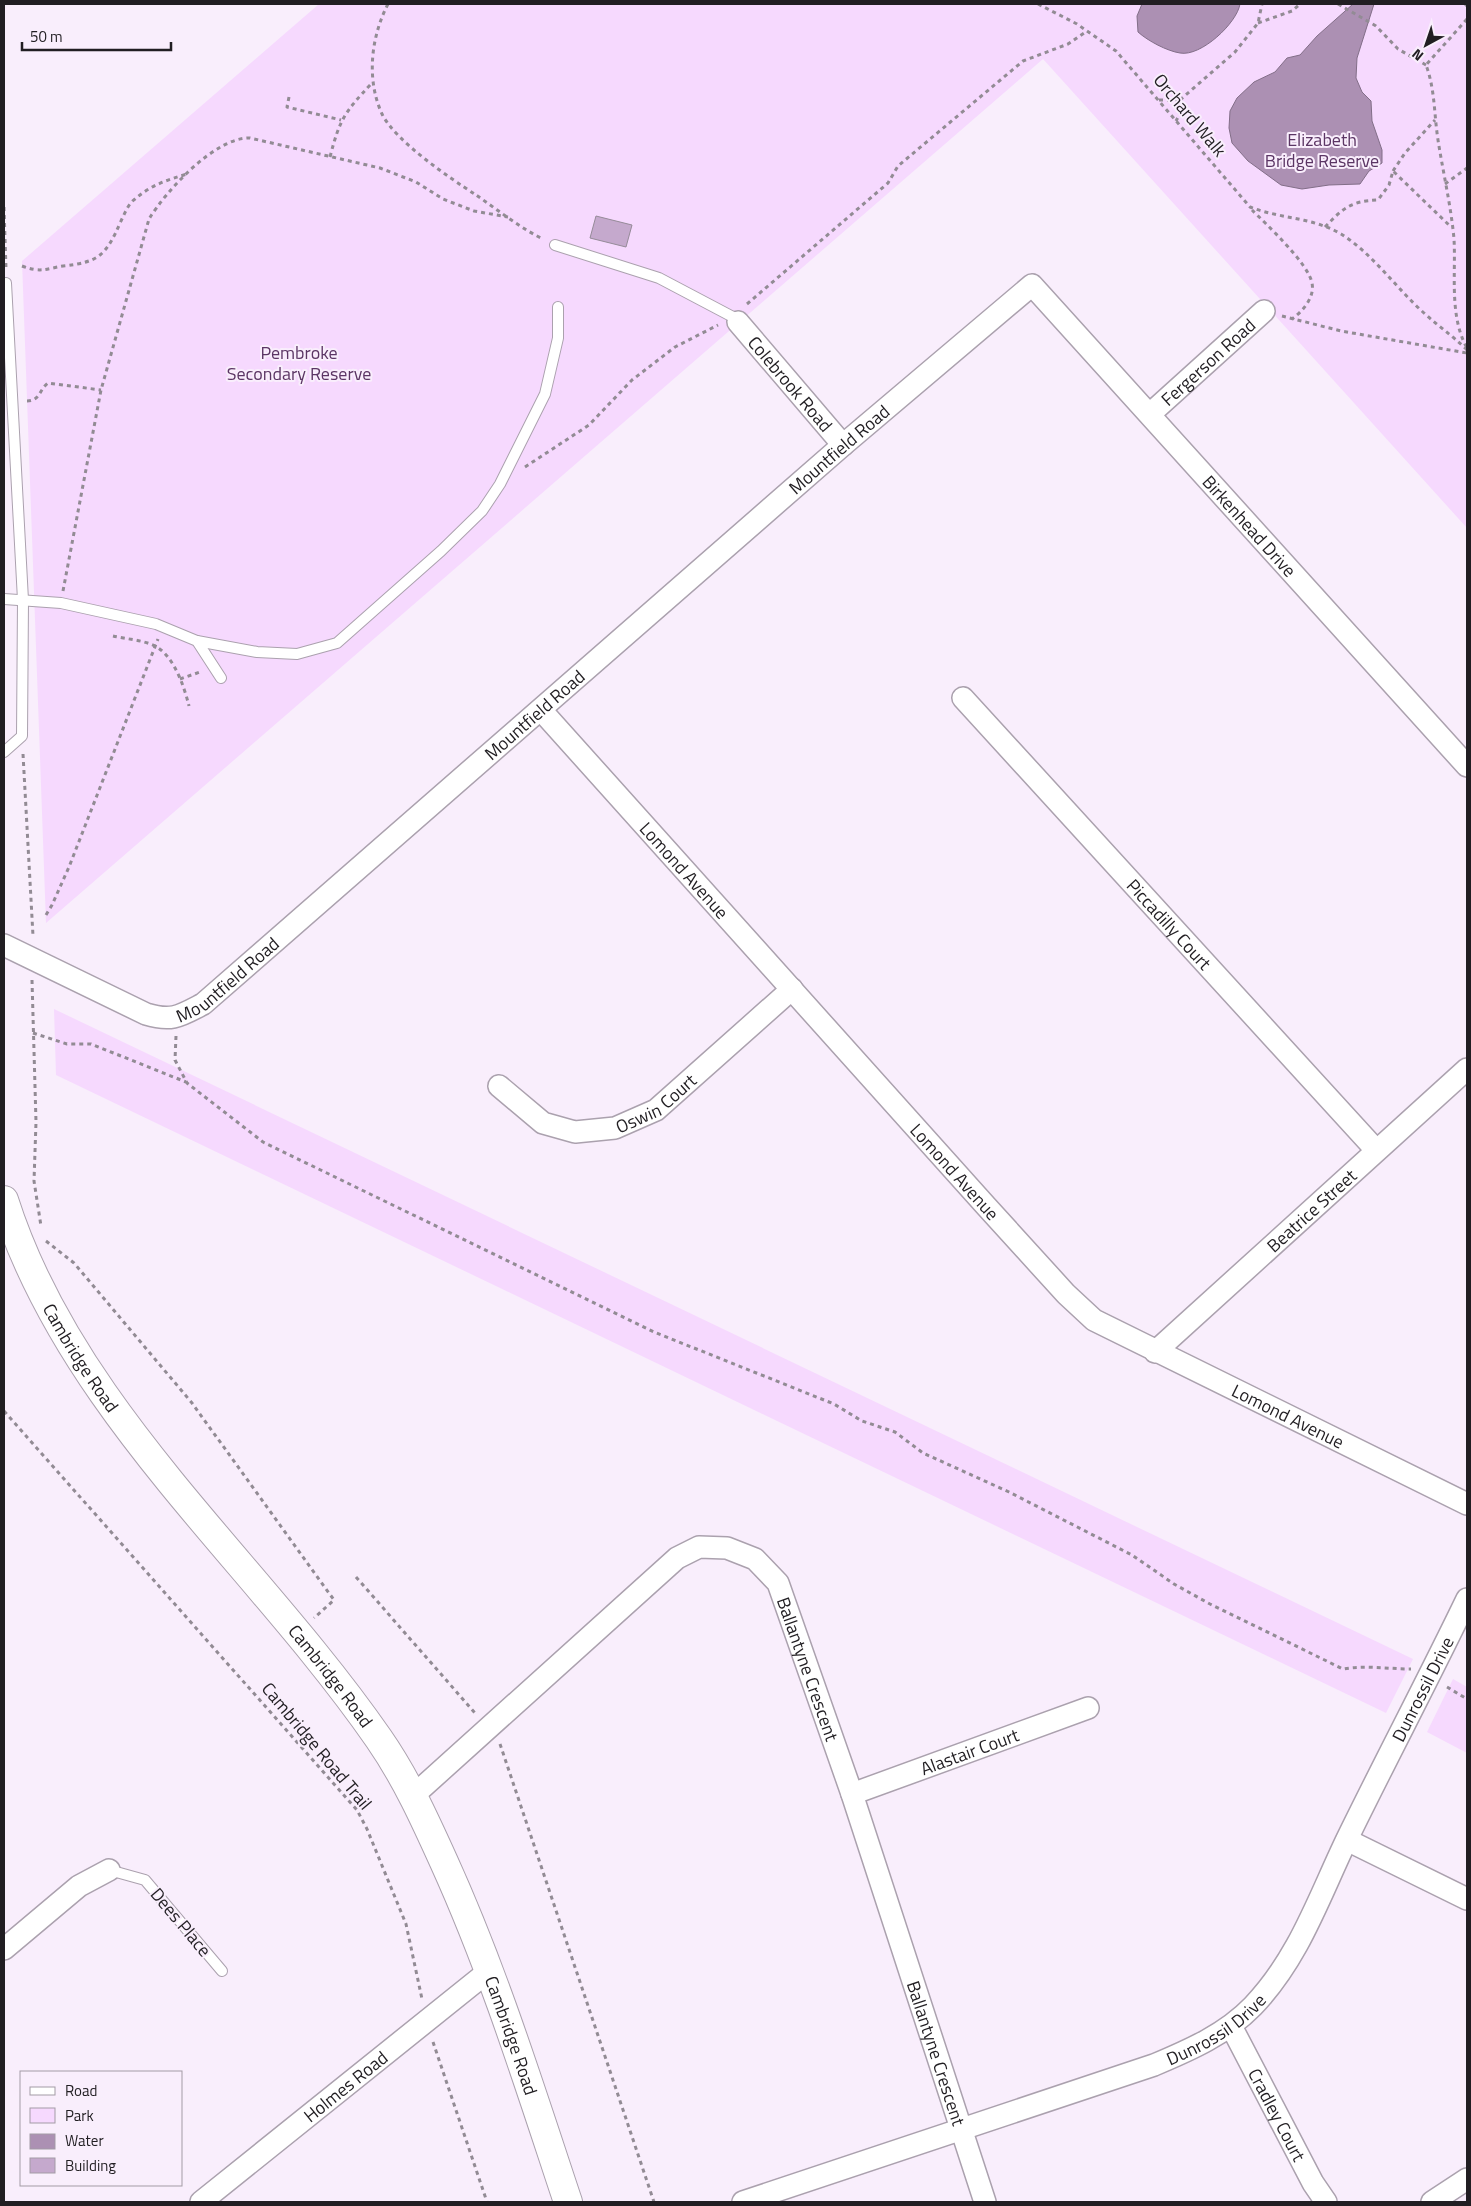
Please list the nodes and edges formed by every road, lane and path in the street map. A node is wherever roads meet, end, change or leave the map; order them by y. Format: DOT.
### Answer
graph roads {
  1 [pos="388,4"];
  2 [pos="1038,4"];
  3 [pos="1262,4"];
  4 [pos="1300,4"];
  5 [pos="1338,4"];
  6 [pos="1467,20"];
  7 [pos="1258,23"];
  8 [pos="1087,31"];
  9 [pos="1426,65"];
  10 [pos="372,82"];
  11 [pos="290,96"];
  12 [pos="1159,100"];
  13 [pos="1180,100"];
  14 [pos="1436,119"];
  15 [pos="341,120"];
  16 [pos="1176,121"];
  17 [pos="330,157"];
  18 [pos="1467,168"];
  19 [pos="1393,171"];
  20 [pos="187,174"];
  21 [pos="1445,184"];
  22 [pos="4,207"];
  23 [pos="1250,207"];
  24 [pos="508,217"];
  25 [pos="1326,227"];
  26 [pos="1452,227"];
  27 [pos="555,245"];
  28 [pos="22,266"];
  29 [pos="6,284"];
  30 [pos="1032,285"];
  31 [pos="558,307"];
  32 [pos="1264,311"];
  33 [pos="736,319"];
  34 [pos="1292,319"];
  35 [pos="1467,350"];
  36 [pos="102,390"];
  37 [pos="27,401"];
  38 [pos="1150,414"];
  39 [pos="843,445"];
  40 [pos="500,484"];
  41 [pos="4,599"];
  42 [pos="22,600"];
  43 [pos="61,604"];
  44 [pos="163,627"];
  45 [pos="113,636"];
  46 [pos="197,641"];
  47 [pos="155,646"];
  48 [pos="215,668"];
  49 [pos="221,678"];
  50 [pos="180,679"];
  51 [pos="963,698"];
  52 [pos="189,706"];
  53 [pos="541,710"];
  54 [pos="22,736"];
  55 [pos="4,752"];
  56 [pos="1467,766"];
  57 [pos="46,915"];
  58 [pos="32,936"];
  59 [pos="4,945"];
  60 [pos="31,957"];
  61 [pos="792,989"];
  62 [pos="33,1033"];
  63 [pos="176,1036"];
  64 [pos="1467,1069"];
  65 [pos="187,1083"];
  66 [pos="500,1086"];
  67 [pos="1376,1150"];
  68 [pos="4,1200"];
  69 [pos="42,1229"];
  70 [pos="32,1271"];
  71 [pos="1155,1352"];
  72 [pos="4,1411"];
  73 [pos="1467,1504"];
  74 [pos="356,1577"];
  75 [pos="1467,1599"];
  76 [pos="297,1634"];
  77 [pos="1411,1669"];
  78 [pos="1446,1686"];
  79 [pos="1467,1700"];
  80 [pos="1088,1708"];
  81 [pos="478,1715"];
  82 [pos="499,1741"];
  83 [pos="852,1794"];
  84 [pos="414,1795"];
  85 [pos="1347,1840"];
  86 [pos="109,1870"];
  87 [pos="1467,1899"];
  88 [pos="4,1948"];
  89 [pos="490,1970"];
  90 [pos="222,1971"];
  91 [pos="427,2020"];
  92 [pos="1231,2026"];
  93 [pos="961,2130"];
  94 [pos="1467,2179"];
  95 [pos="201,2202"];
  96 [pos="487,2202"];
  97 [pos="568,2202"];
  98 [pos="654,2202"];
  99 [pos="743,2202"];
  100 [pos="985,2202"];
  101 [pos="1326,2202"];
  102 [pos="1432,2202"];
  1 -- 10 [label="path"];
  2 -- 8 [label="path, Orchard Walk"];
  3 -- 7 [label="path"];
  4 -- 7 [label="path"];
  5 -- 9 [label="path"];
  6 -- 9 [label="path"];
  7 -- 13 [label="path"];
  8 -- 12 [label="path, Orchard Walk"];
  8 -- 33 [label="path"];
  9 -- 14 [label="path"];
  10 -- 15 [label="path"];
  10 -- 24 [label="path"];
  11 -- 15 [label="path"];
  12 -- 13 [label="path"];
  12 -- 16 [label="path, Orchard Walk"];
  13 -- 16 [label="path"];
  14 -- 19 [label="path"];
  14 -- 21 [label="path"];
  15 -- 17 [label="path"];
  16 -- 23 [label="path, Orchard Walk"];
  17 -- 20 [label="path"];
  17 -- 24 [label="path"];
  18 -- 21 [label="path"];
  19 -- 25 [label="path"];
  19 -- 26 [label="path"];
  20 -- 28 [label="path"];
  20 -- 36 [label="path"];
  21 -- 26 [label="path"];
  22 -- 29 [label="path"];
  23 -- 25 [label="path"];
  23 -- 34 [label="path, Orchard Walk"];
  24 -- 27 [label="path"];
  25 -- 35 [label="path"];
  26 -- 35 [label="path"];
  27 -- 33 [label="lane"];
  29 -- 42 [label="lane"];
  30 -- 38 [label="street, Birkenhead Drive"];
  30 -- 39 [label="street, Mountfield Road"];
  31 -- 40 [label="lane"];
  32 -- 34 [label="path"];
  32 -- 38 [label="street, Fergerson Road"];
  33 -- 39 [label="street, Colebrook Road"];
  33 -- 40 [label="path"];
  34 -- 35 [label="path"];
  36 -- 37 [label="path"];
  36 -- 43 [label="path"];
  38 -- 56 [label="street, Birkenhead Drive"];
  39 -- 53 [label="street, Mountfield Road"];
  40 -- 46 [label="lane"];
  41 -- 42 [label="lane"];
  42 -- 43 [label="lane"];
  42 -- 54 [label="lane"];
  43 -- 44 [label="lane"];
  44 -- 46 [label="lane"];
  44 -- 47 [label="path"];
  45 -- 47 [label="path"];
  46 -- 48 [label="lane"];
  47 -- 50 [label="path"];
  47 -- 57 [label="path"];
  48 -- 49 [label="lane"];
  48 -- 50 [label="path"];
  50 -- 52 [label="path"];
  51 -- 67 [label="street, Piccadilly Court"];
  53 -- 60 [label="street, Mountfield Road"];
  53 -- 61 [label="street, Lomond Avenue"];
  54 -- 55 [label="lane"];
  54 -- 58 [label="path"];
  59 -- 60 [label="street, Mountfield Road"];
  60 -- 62 [label="path"];
  61 -- 66 [label="street, Oswin Court"];
  61 -- 71 [label="street, Lomond Avenue"];
  62 -- 65 [label="path"];
  62 -- 69 [label="path"];
  63 -- 65 [label="path"];
  64 -- 67 [label="street, Beatrice Street"];
  65 -- 77 [label="path"];
  67 -- 71 [label="street, Beatrice Street"];
  68 -- 70 [label="main road, Cambridge Road"];
  70 -- 76 [label="main road, Cambridge Road"];
  70 -- 76 [label="path"];
  71 -- 73 [label="street, Lomond Avenue"];
  72 -- 91 [label="path, Cambridge Road Trail"];
  74 -- 81 [label="path"];
  75 -- 85 [label="street, Dunrossil Drive"];
  76 -- 84 [label="main road, Cambridge Road"];
  78 -- 79 [label="path"];
  80 -- 83 [label="street, Alastair Court"];
  82 -- 98 [label="path"];
  83 -- 84 [label="street, Ballantyne Crescent"];
  83 -- 93 [label="street, Ballantyne Crescent"];
  84 -- 89 [label="main road, Cambridge Road"];
  85 -- 87 [label="street"];
  85 -- 92 [label="street, Dunrossil Drive"];
  86 -- 88 [label="street"];
  86 -- 90 [label="lane, Dees Place"];
  89 -- 91 [label="street, Holmes Road"];
  89 -- 97 [label="main road, Cambridge Road"];
  91 -- 95 [label="street, Holmes Road"];
  91 -- 96 [label="path, Cambridge Road Trail"];
  92 -- 93 [label="street, Dunrossil Drive"];
  92 -- 101 [label="street, Cradley Court"];
  93 -- 99 [label="street, Dunrossil Drive"];
  93 -- 100 [label="street, Ballantyne Crescent"];
  94 -- 102 [label="street"];
}
